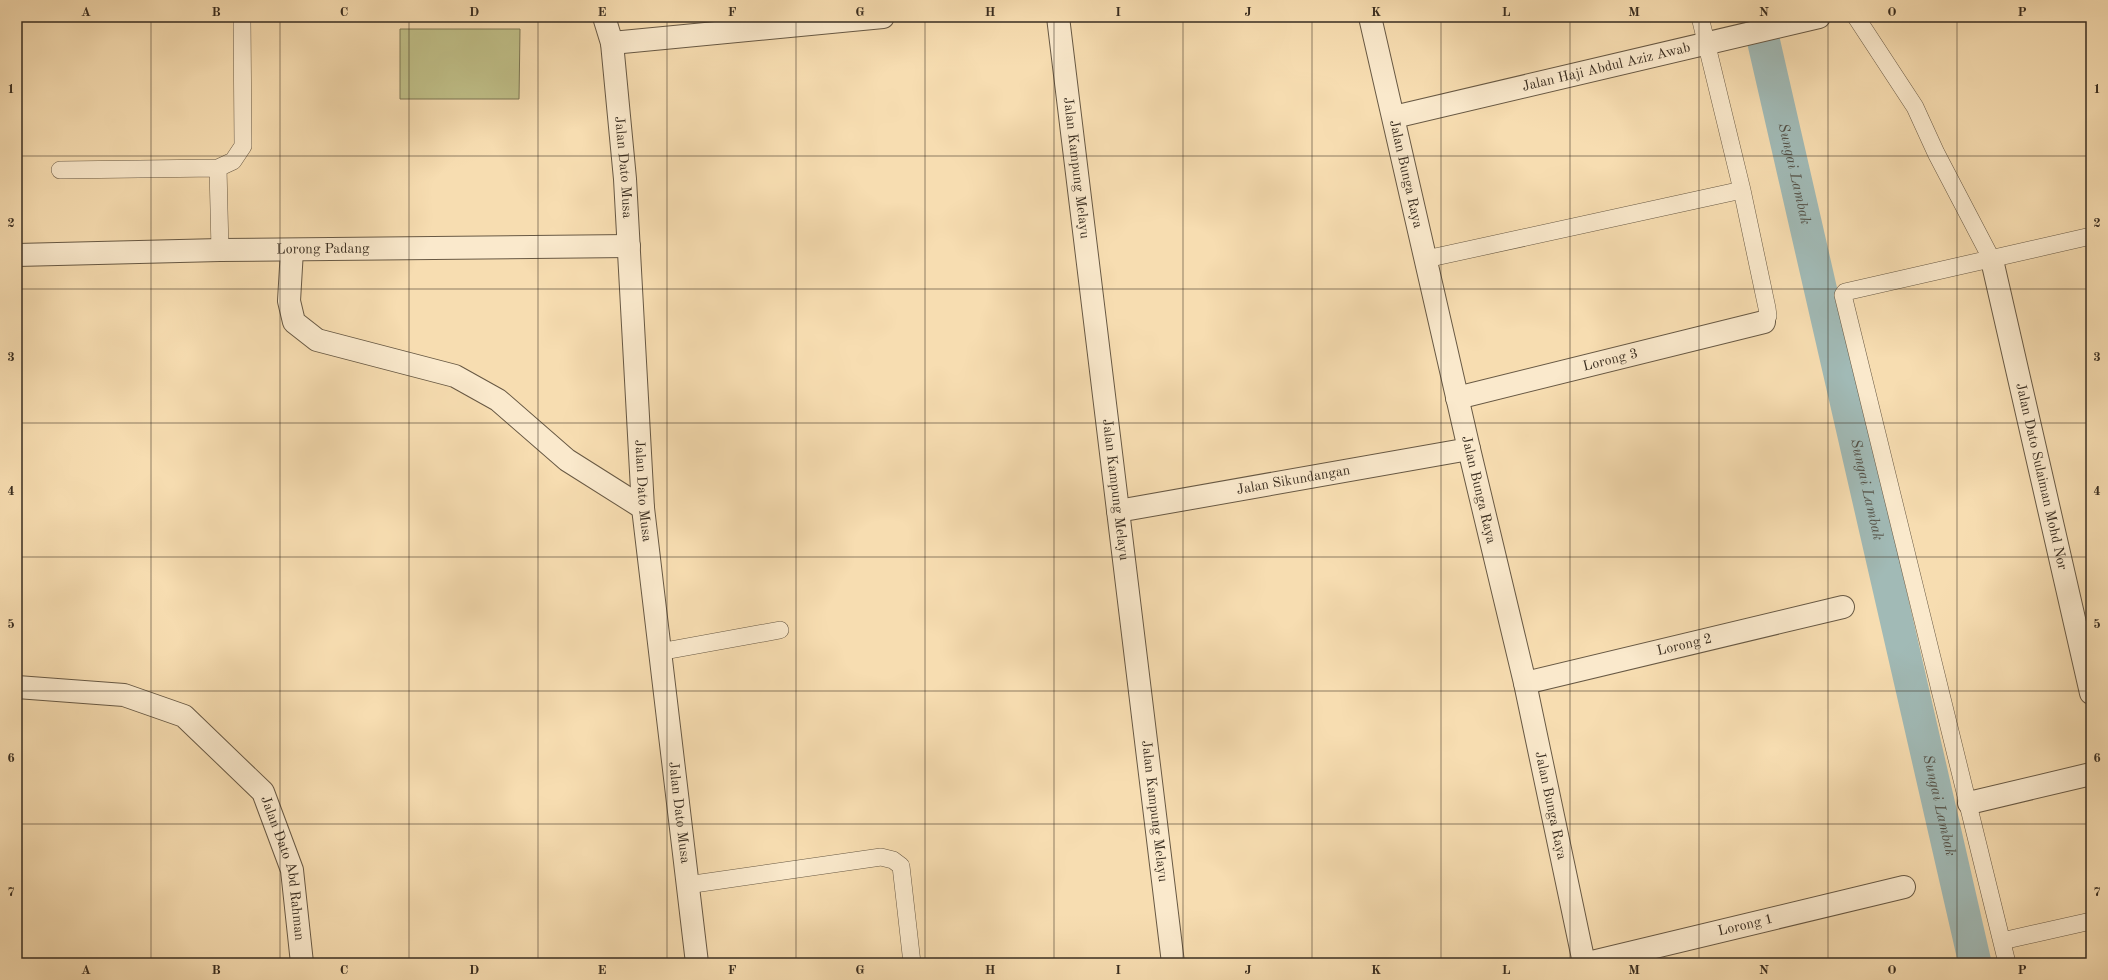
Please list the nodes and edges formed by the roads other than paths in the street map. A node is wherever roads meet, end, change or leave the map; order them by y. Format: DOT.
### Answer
graph roads {
  1 [pos="242,17"];
  2 [pos="604,17"];
  3 [pos="883,17"];
  4 [pos="1058,17"];
  5 [pos="1370,17"];
  6 [pos="1700,17"];
  7 [pos="1819,17"];
  8 [pos="1856,17"];
  9 [pos="1777,24"];
  10 [pos="612,43"];
  11 [pos="1706,44"];
  12 [pos="1394,117"];
  13 [pos="218,168"];
  14 [pos="60,170"];
  15 [pos="1742,190"];
  16 [pos="2091,236"];
  17 [pos="629,246"];
  18 [pos="220,250"];
  19 [pos="292,250"];
  20 [pos="17,255"];
  21 [pos="1426,259"];
  22 [pos="1992,260"];
  23 [pos="1764,322"];
  24 [pos="1457,398"];
  25 [pos="1468,449"];
  26 [pos="642,508"];
  27 [pos="1118,510"];
  28 [pos="1843,607"];
  29 [pos="780,630"];
  30 [pos="659,652"];
  31 [pos="1525,683"];
  32 [pos="17,687"];
  33 [pos="2091,693"];
  34 [pos="2091,774"];
  35 [pos="1969,803"];
  36 [pos="687,885"];
  37 [pos="1904,887"];
  38 [pos="2091,920"];
  39 [pos="2002,941"];
  40 [pos="302,963"];
  41 [pos="697,963"];
  42 [pos="912,963"];
  43 [pos="1173,963"];
  44 [pos="1584,963"];
  45 [pos="1588,963"];
  46 [pos="2007,963"];
  1 -- 13 [label="lane"];
  2 -- 10 [label="street, Jalan Dato Musa"];
  3 -- 10 [label="street"];
  4 -- 27 [label="street, Jalan Kampung Melayu"];
  5 -- 12 [label="street, Jalan Bunga Raya"];
  6 -- 11 [label="lane"];
  7 -- 9 [label="street, Jalan Haji Abdul Aziz Awab"];
  8 -- 22 [label="lane"];
  9 -- 11 [label="street, Jalan Haji Abdul Aziz Awab"];
  10 -- 17 [label="street, Jalan Dato Musa"];
  11 -- 12 [label="street, Jalan Haji Abdul Aziz Awab"];
  11 -- 15 [label="lane"];
  12 -- 21 [label="street, Jalan Bunga Raya"];
  13 -- 14 [label="lane"];
  13 -- 18 [label="lane"];
  15 -- 21 [label="lane"];
  15 -- 23 [label="lane"];
  16 -- 22 [label="lane"];
  17 -- 19 [label="street, Lorong Padang"];
  17 -- 26 [label="street, Jalan Dato Musa"];
  18 -- 19 [label="street, Lorong Padang"];
  18 -- 20 [label="street, Lorong Padang"];
  19 -- 26 [label="street"];
  21 -- 24 [label="street, Jalan Bunga Raya"];
  22 -- 33 [label="street, Jalan Dato Sulaiman Mohd Nor"];
  22 -- 35 [label="lane"];
  23 -- 24 [label="street, Lorong 3"];
  24 -- 25 [label="street, Jalan Bunga Raya"];
  25 -- 27 [label="street, Jalan Sikundangan"];
  25 -- 31 [label="street, Jalan Bunga Raya"];
  26 -- 30 [label="street, Jalan Dato Musa"];
  27 -- 43 [label="street, Jalan Kampung Melayu"];
  28 -- 31 [label="street, Lorong 2"];
  29 -- 30 [label="lane"];
  30 -- 36 [label="street, Jalan Dato Musa"];
  31 -- 44 [label="street, Jalan Bunga Raya"];
  32 -- 40 [label="street, Jalan Dato Abd Rahman"];
  34 -- 35 [label="street"];
  35 -- 39 [label="lane"];
  36 -- 41 [label="street, Jalan Dato Musa"];
  36 -- 42 [label="lane"];
  37 -- 45 [label="street, Lorong 1"];
  38 -- 39 [label="lane"];
  39 -- 46 [label="lane"];
}
